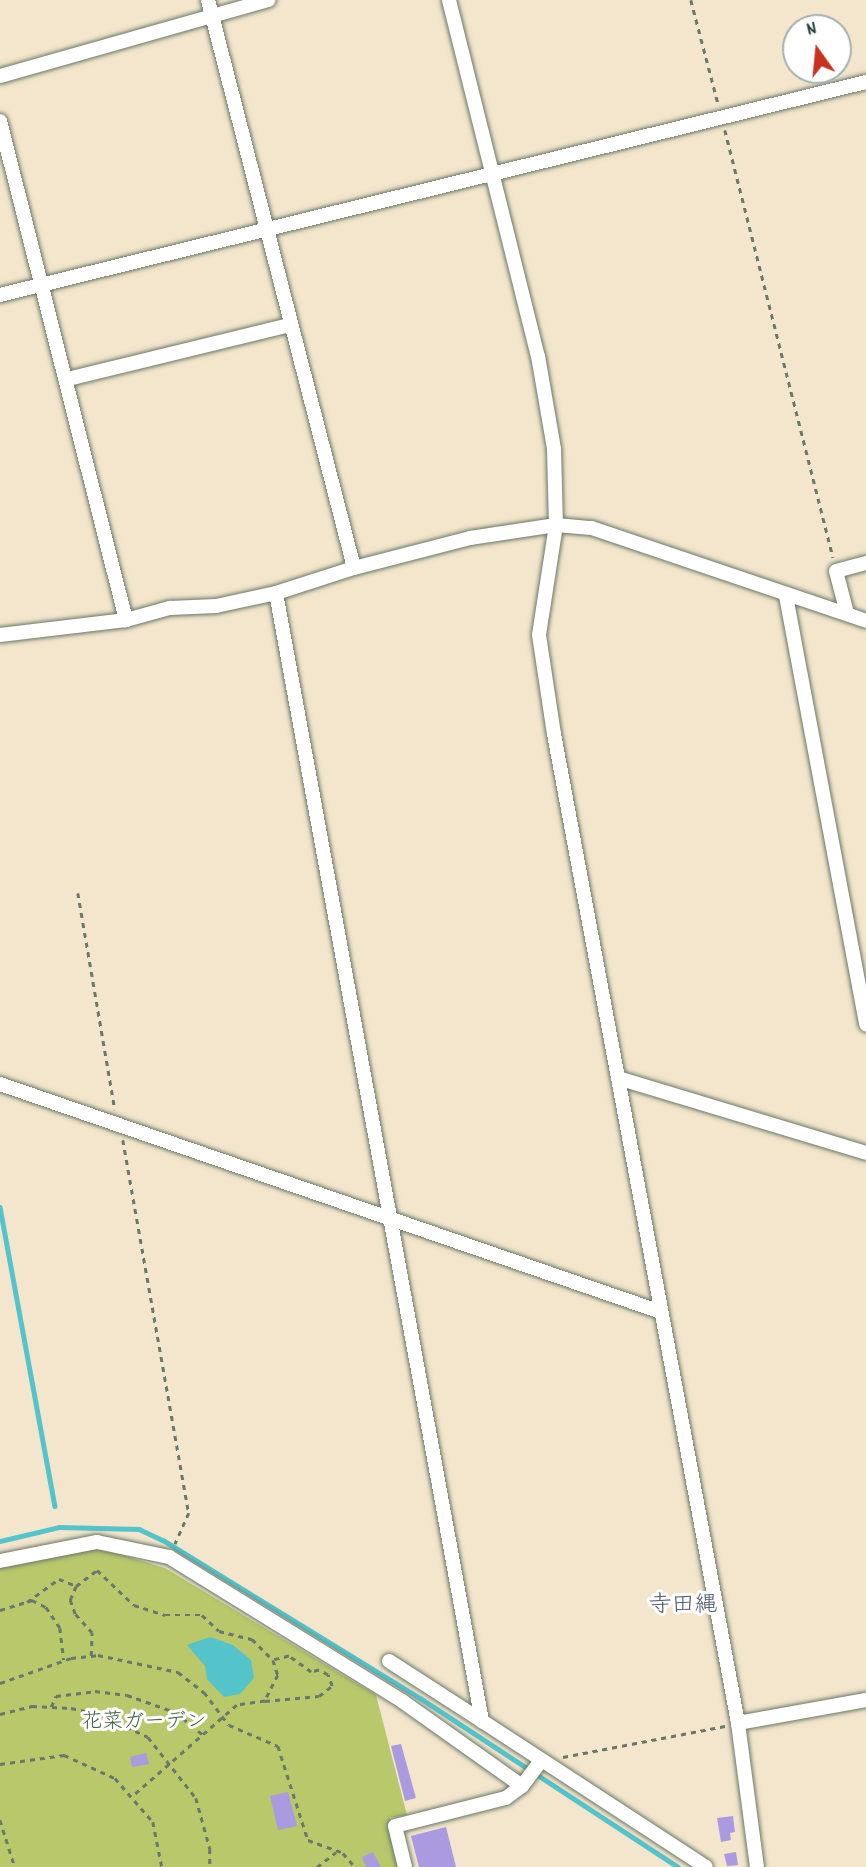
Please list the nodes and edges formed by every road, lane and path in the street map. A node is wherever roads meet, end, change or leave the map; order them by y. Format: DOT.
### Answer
graph roads {
  1 [pos="268,0"];
  2 [pos="449,0"];
  3 [pos="691,0"];
  4 [pos="210,6"];
  5 [pos="0,76"];
  6 [pos="866,82"];
  7 [pos="721,116"];
  8 [pos="0,121"];
  9 [pos="494,172"];
  10 [pos="266,228"];
  11 [pos="44,283"];
  12 [pos="0,295"];
  13 [pos="290,325"];
  14 [pos="68,379"];
  15 [pos="556,525"];
  16 [pos="866,563"];
  17 [pos="354,568"];
  18 [pos="836,571"];
  19 [pos="276,593"];
  20 [pos="786,596"];
  21 [pos="848,613"];
  22 [pos="126,620"];
  23 [pos="866,621"];
  24 [pos="0,635"];
  25 [pos="78,892"];
  26 [pos="866,1025"];
  27 [pos="618,1078"];
  28 [pos="0,1084"];
  29 [pos="122,1128"];
  30 [pos="866,1153"];
  31 [pos="390,1220"];
  32 [pos="661,1312"];
  33 [pos="169,1557"];
  34 [pos="0,1561"];
  35 [pos="76,1586"];
  36 [pos="27,1602"];
  37 [pos="0,1610"];
  38 [pos="91,1656"];
  39 [pos="64,1660"];
  40 [pos="273,1660"];
  41 [pos="389,1661"];
  42 [pos="0,1683"];
  43 [pos="409,1689"];
  44 [pos="866,1700"];
  45 [pos="265,1701"];
  46 [pos="51,1707"];
  47 [pos="0,1714"];
  48 [pos="222,1719"];
  49 [pos="482,1721"];
  50 [pos="738,1723"];
  51 [pos="204,1735"];
  52 [pos="541,1761"];
  53 [pos="0,1764"];
  54 [pos="171,1764"];
  55 [pos="525,1783"];
  56 [pos="133,1796"];
  57 [pos="0,1820"];
  58 [pos="337,1852"];
  59 [pos="15,1867"];
  60 [pos="162,1867"];
  61 [pos="209,1867"];
  62 [pos="317,1867"];
  63 [pos="355,1867"];
  64 [pos="405,1867"];
  65 [pos="706,1867"];
  66 [pos="757,1867"];
  1 -- 4 [label="street"];
  2 -- 9 [label="street"];
  3 -- 7 [label="path"];
  4 -- 5 [label="street"];
  4 -- 10 [label="street"];
  6 -- 7 [label="street"];
  7 -- 9 [label="street"];
  7 -- 18 [label="path"];
  8 -- 11 [label="street"];
  9 -- 10 [label="street"];
  9 -- 15 [label="street"];
  10 -- 11 [label="street"];
  10 -- 13 [label="street"];
  11 -- 12 [label="street"];
  11 -- 14 [label="street"];
  13 -- 14 [label="street"];
  13 -- 17 [label="street"];
  14 -- 22 [label="street"];
  15 -- 17 [label="street"];
  15 -- 20 [label="street"];
  15 -- 27 [label="street"];
  16 -- 18 [label="street"];
  17 -- 19 [label="street"];
  18 -- 21 [label="street"];
  19 -- 22 [label="street"];
  19 -- 31 [label="street"];
  20 -- 21 [label="street"];
  20 -- 26 [label="street"];
  21 -- 23 [label="street"];
  22 -- 24 [label="street"];
  25 -- 29 [label="path"];
  27 -- 30 [label="street"];
  27 -- 32 [label="street"];
  28 -- 29 [label="street"];
  29 -- 31 [label="street"];
  29 -- 33 [label="path"];
  31 -- 32 [label="street"];
  31 -- 49 [label="street"];
  32 -- 50 [label="street"];
  33 -- 34 [label="street"];
  33 -- 43 [label="street"];
  35 -- 36 [label="path"];
  35 -- 38 [label="path"];
  35 -- 40 [label="path"];
  36 -- 37 [label="path"];
  36 -- 39 [label="path"];
  38 -- 39 [label="path"];
  38 -- 48 [label="path"];
  39 -- 42 [label="path"];
  40 -- 45 [label="path"];
  40 -- 45 [label="path"];
  41 -- 43 [label="street"];
  43 -- 49 [label="street"];
  43 -- 55 [label="street"];
  44 -- 50 [label="street"];
  45 -- 48 [label="path"];
  46 -- 47 [label="path"];
  46 -- 51 [label="path"];
  46 -- 54 [label="path"];
  48 -- 51 [label="path"];
  48 -- 58 [label="path"];
  49 -- 52 [label="street"];
  50 -- 52 [label="path"];
  50 -- 66 [label="street"];
  51 -- 54 [label="path"];
  52 -- 55 [label="street"];
  52 -- 65 [label="street"];
  53 -- 56 [label="path"];
  54 -- 56 [label="path"];
  54 -- 61 [label="path"];
  55 -- 64 [label="street"];
  56 -- 60 [label="path"];
  57 -- 59 [label="path"];
  58 -- 62 [label="path"];
  58 -- 63 [label="path"];
}
